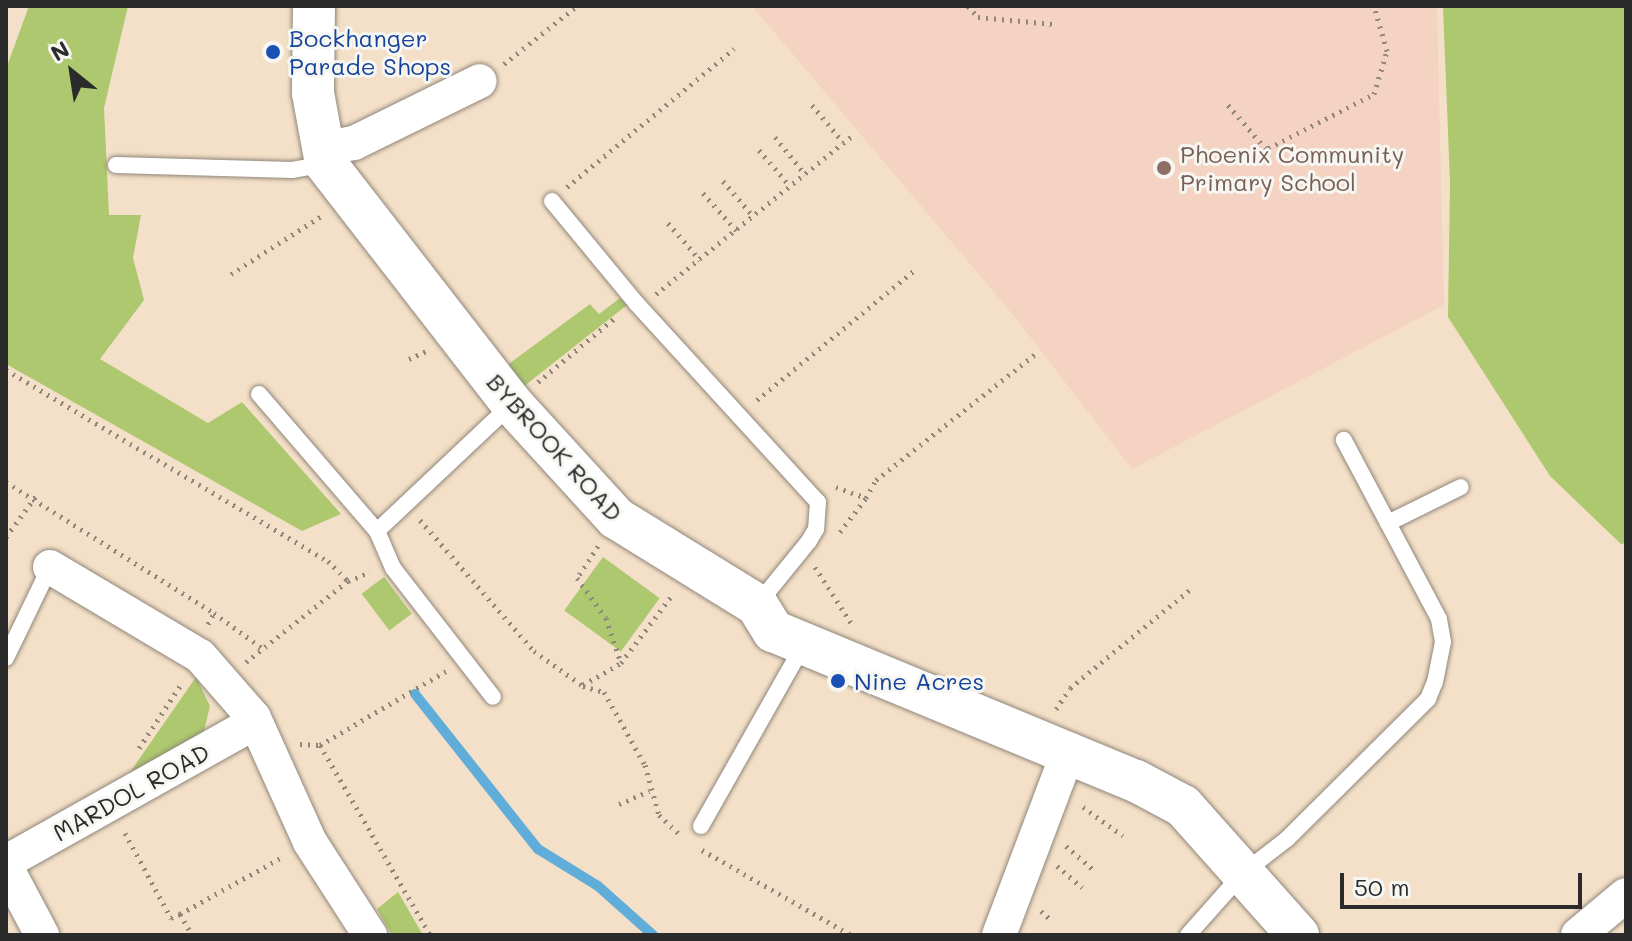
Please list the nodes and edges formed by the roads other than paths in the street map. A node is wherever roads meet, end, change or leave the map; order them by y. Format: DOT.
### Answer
graph roads {
  1 [pos="314,6"];
  2 [pos="480,81"];
  3 [pos="116,165"];
  4 [pos="333,168"];
  5 [pos="552,201"];
  6 [pos="259,394"];
  7 [pos="512,404"];
  8 [pos="1344,440"];
  9 [pos="1461,487"];
  10 [pos="1388,523"];
  11 [pos="377,531"];
  12 [pos="50,567"];
  13 [pos="757,605"];
  14 [pos="803,646"];
  15 [pos="6,658"];
  16 [pos="493,697"];
  17 [pos="254,718"];
  18 [pos="1055,764"];
  19 [pos="701,826"];
  20 [pos="6,865"];
  21 [pos="1243,873"];
  22 [pos="1626,895"];
  23 [pos="42,935"];
  24 [pos="370,935"];
  25 [pos="999,935"];
  26 [pos="1188,935"];
  27 [pos="1298,935"];
  28 [pos="1578,935"];
  1 -- 4 [label="street, BYBROOK ROAD"];
  2 -- 4 [label="street"];
  3 -- 4 [label="lane"];
  4 -- 7 [label="street, BYBROOK ROAD"];
  5 -- 13 [label="lane"];
  6 -- 11 [label="lane"];
  7 -- 11 [label="lane"];
  7 -- 13 [label="street, BYBROOK ROAD"];
  8 -- 10 [label="lane"];
  9 -- 10 [label="lane"];
  10 -- 21 [label="lane"];
  11 -- 16 [label="lane"];
  12 -- 15 [label="lane"];
  12 -- 17 [label="street"];
  13 -- 14 [label="street, BYBROOK ROAD"];
  14 -- 18 [label="street, BYBROOK ROAD"];
  14 -- 19 [label="lane"];
  17 -- 20 [label="street, MARDOL ROAD"];
  17 -- 24 [label="street"];
  18 -- 21 [label="street, BYBROOK ROAD"];
  18 -- 25 [label="street"];
  20 -- 23 [label="street, MARDOL ROAD"];
  21 -- 26 [label="lane"];
  21 -- 27 [label="street, BYBROOK ROAD"];
  22 -- 28 [label="street"];
}
